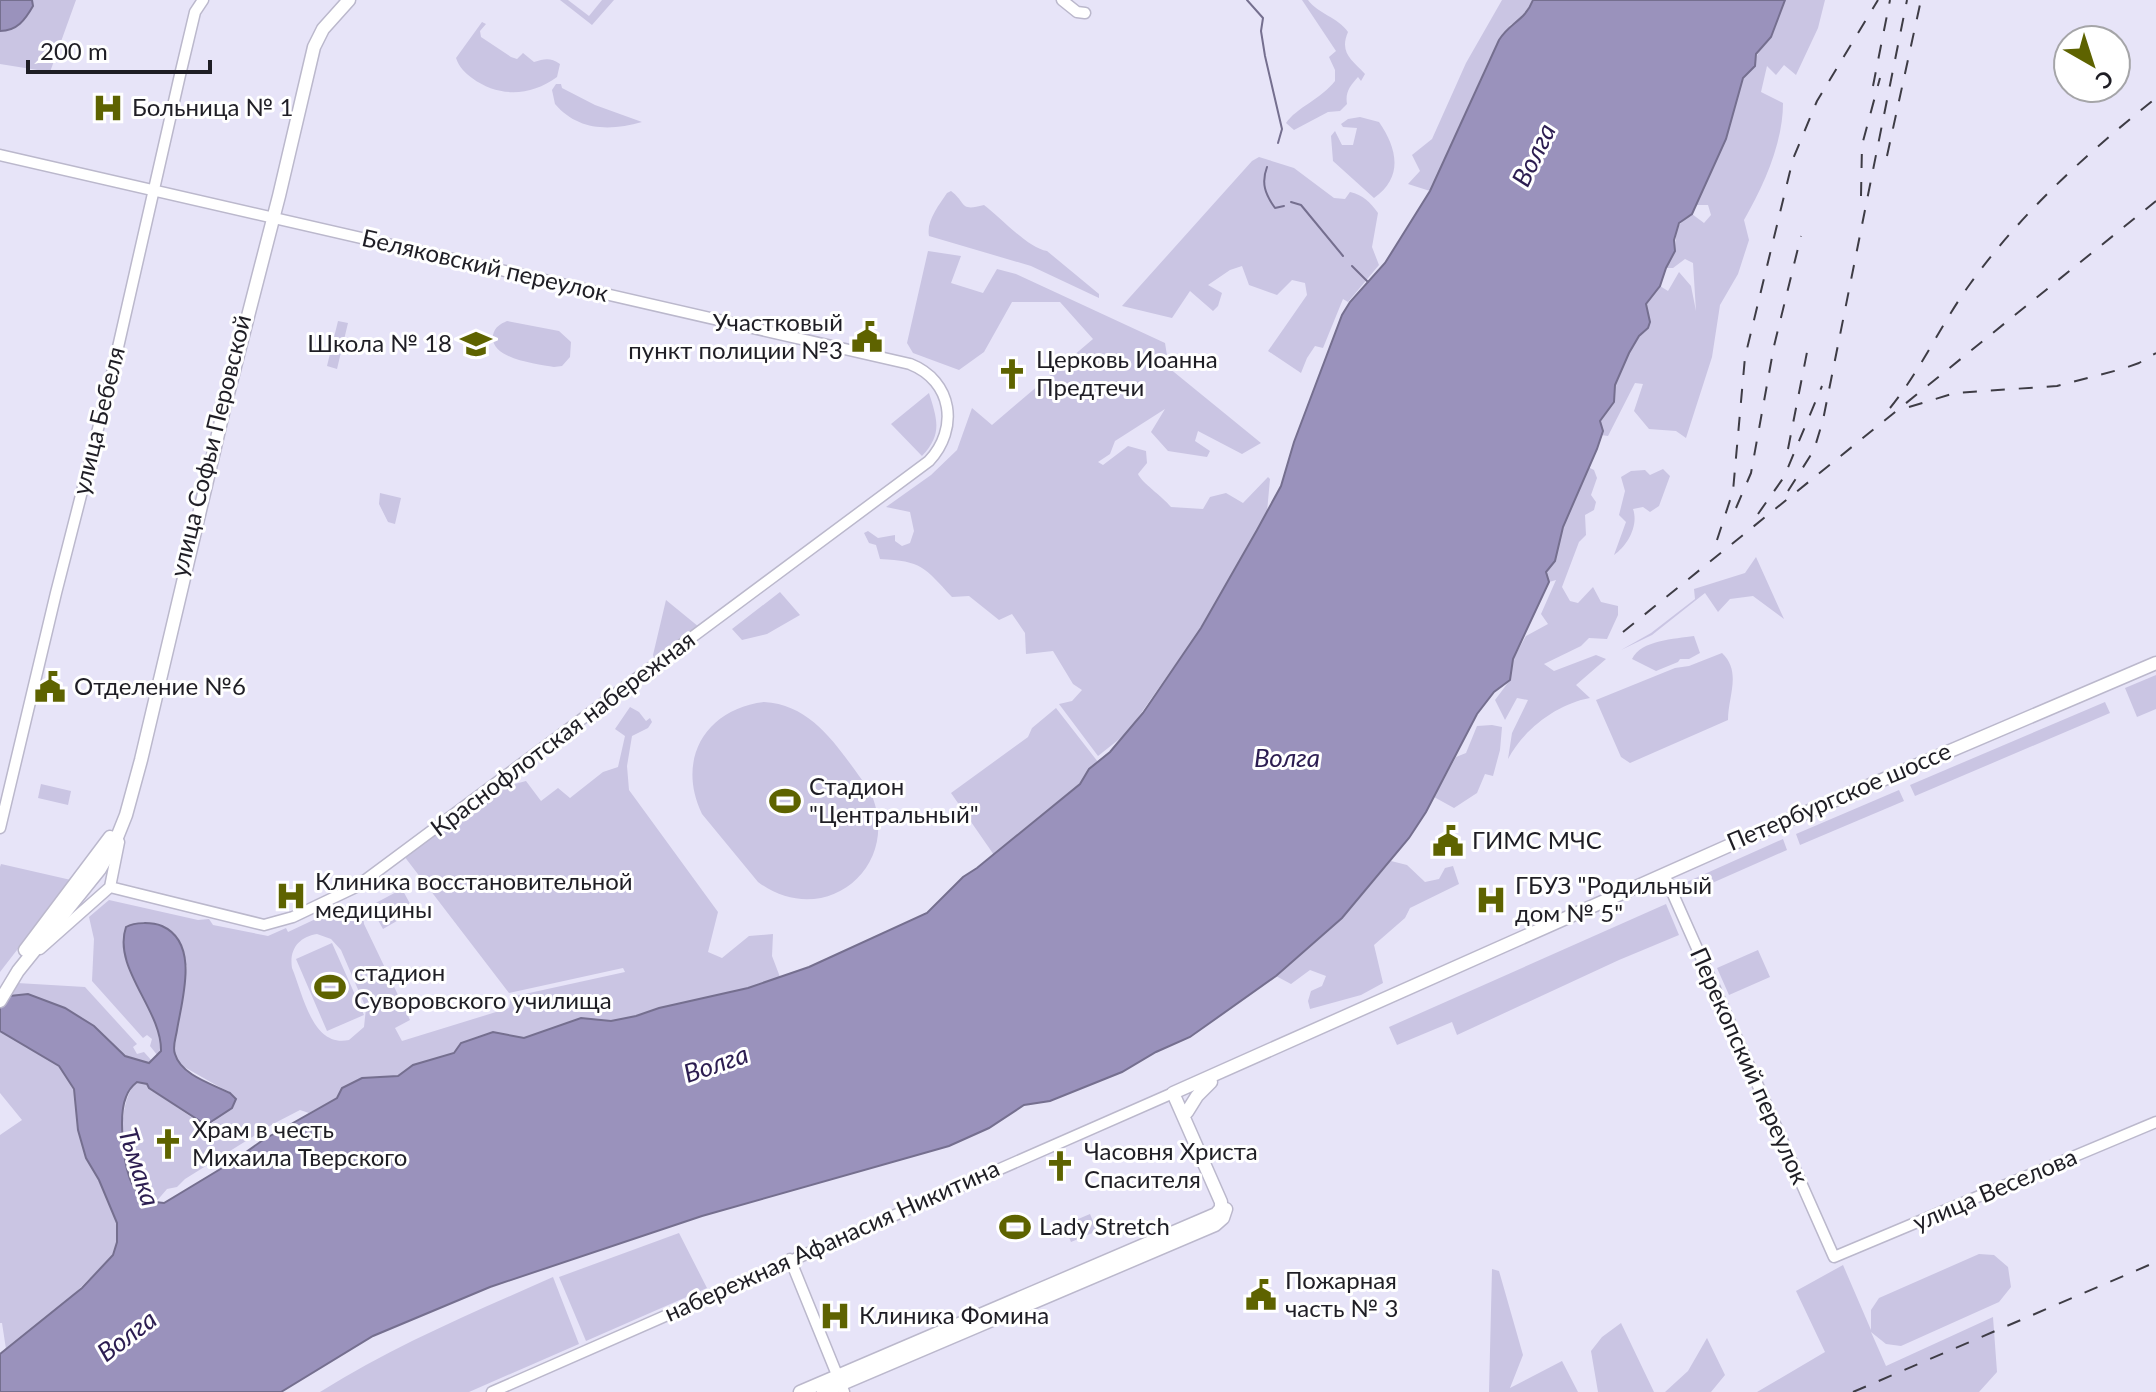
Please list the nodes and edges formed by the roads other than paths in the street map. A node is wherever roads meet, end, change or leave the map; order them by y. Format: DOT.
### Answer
graph roads {
  1 [pos="203,0"];
  2 [pos="338,0"];
  3 [pos="349,0"];
  4 [pos="1062,0"];
  5 [pos="1080,12"];
  6 [pos="311,46"];
  7 [pos="0,155"];
  8 [pos="155,191"];
  9 [pos="270,217"];
  10 [pos="949,408"];
  11 [pos="2156,663"];
  12 [pos="2156,670"];
  13 [pos="121,827"];
  14 [pos="0,828"];
  15 [pos="110,844"];
  16 [pos="1665,877"];
  17 [pos="84,882"];
  18 [pos="110,887"];
  19 [pos="1540,933"];
  20 [pos="25,963"];
  21 [pos="6,982"];
  22 [pos="0,1001"];
  23 [pos="1211,1082"];
  24 [pos="1176,1095"];
  25 [pos="1187,1112"];
  26 [pos="2156,1122"];
  27 [pos="1834,1257"];
  28 [pos="791,1262"];
  29 [pos="841,1384"];
  30 [pos="492,1392"];
  31 [pos="505,1392"];
  32 [pos="800,1392"];
  33 [pos="823,1392"];
  1 -- 8 [label="street, улица Бебеля"];
  2 -- 6 [label="main road"];
  3 -- 6 [label="main road"];
  4 -- 5 [label="street"];
  6 -- 9 [label="main road, улица Софьи Перовской"];
  7 -- 8 [label="street, Беляковский переулок"];
  8 -- 9 [label="street, Беляковский переулок"];
  8 -- 14 [label="street, улица Бебеля"];
  9 -- 10 [label="street, Беляковский переулок"];
  9 -- 13 [label="main road, улица Софьи Перовской"];
  9 -- 15 [label="main road, улица Софьи Перовской"];
  10 -- 18 [label="street, Краснофлотская набережная"];
  11 -- 16 [label="main road, Петербургское шоссе"];
  12 -- 16 [label="main road, Петербургское шоссе"];
  13 -- 15 [label="main road, улица Софьи Перовской"];
  13 -- 18 [label="street"];
  15 -- 17 [label="main road"];
  16 -- 19 [label="main road, Петербургское шоссе"];
  16 -- 27 [label="street, Перекопский переулок"];
  17 -- 20 [label="main road"];
  17 -- 21 [label="main road"];
  18 -- 20 [label="street"];
  19 -- 23 [label="main road, Петербургское шоссе"];
  19 -- 24 [label="main road, Петербургское шоссе"];
  20 -- 21 [label="main road"];
  21 -- 22 [label="main road"];
  23 -- 24 [label="main road, Петербургское шоссе"];
  23 -- 25 [label="main road"];
  24 -- 25 [label="main road"];
  24 -- 28 [label="street, набережная Афанасия Никитина"];
  24 -- 29 [label="main road"];
  25 -- 29 [label="main road"];
  26 -- 27 [label="street, улица Веселова"];
  28 -- 29 [label="street"];
  28 -- 30 [label="street, набережная Афанасия Никитина"];
  28 -- 31 [label="street, набережная Афанасия Никитина"];
  29 -- 32 [label="main road"];
  29 -- 33 [label="main road"];
}
